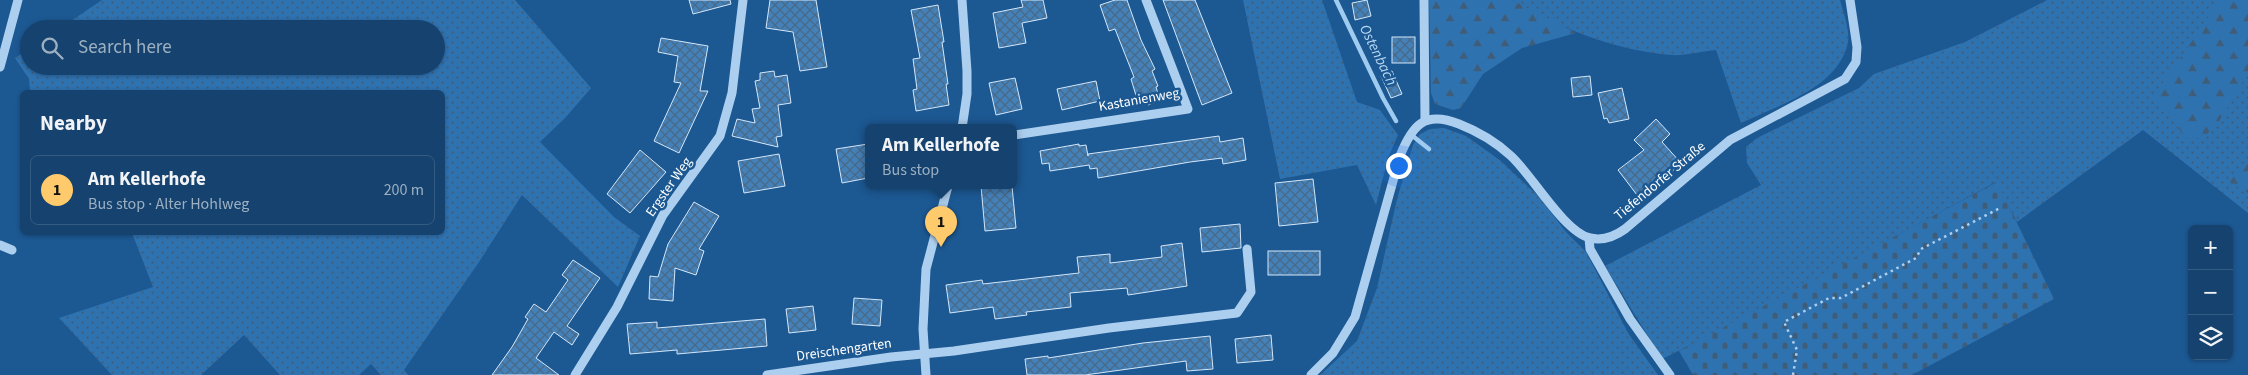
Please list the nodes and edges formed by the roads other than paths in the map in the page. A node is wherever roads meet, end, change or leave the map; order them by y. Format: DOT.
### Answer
graph roads {
  1 [pos="18,0"];
  2 [pos="743,0"];
  3 [pos="962,0"];
  4 [pos="1146,0"];
  5 [pos="1424,0"];
  6 [pos="1850,0"];
  7 [pos="0,67"];
  8 [pos="1425,120"];
  9 [pos="962,124"];
  10 [pos="1017,135"];
  11 [pos="947,189"];
  12 [pos="1589,238"];
  13 [pos="0,245"];
  14 [pos="1247,249"];
  15 [pos="12,250"];
  16 [pos="924,354"];
  17 [pos="575,375"];
  18 [pos="767,375"];
  19 [pos="926,375"];
  20 [pos="1311,375"];
  21 [pos="1670,375"];
  1 -- 7 [label="street"];
  2 -- 17 [label="street, Ergster Weg"];
  3 -- 9 [label="street"];
  4 -- 10 [label="street, Kastanienweg"];
  5 -- 8 [label="street"];
  6 -- 12 [label="street, Tiefendorfer Straße"];
  8 -- 12 [label="street"];
  8 -- 20 [label="street"];
  11 -- 16 [label="street"];
  12 -- 21 [label="street"];
  13 -- 15 [label="street"];
  14 -- 16 [label="street, Dreischengarten"];
  16 -- 18 [label="street, Dreischengarten"];
  16 -- 19 [label="street"];
}
